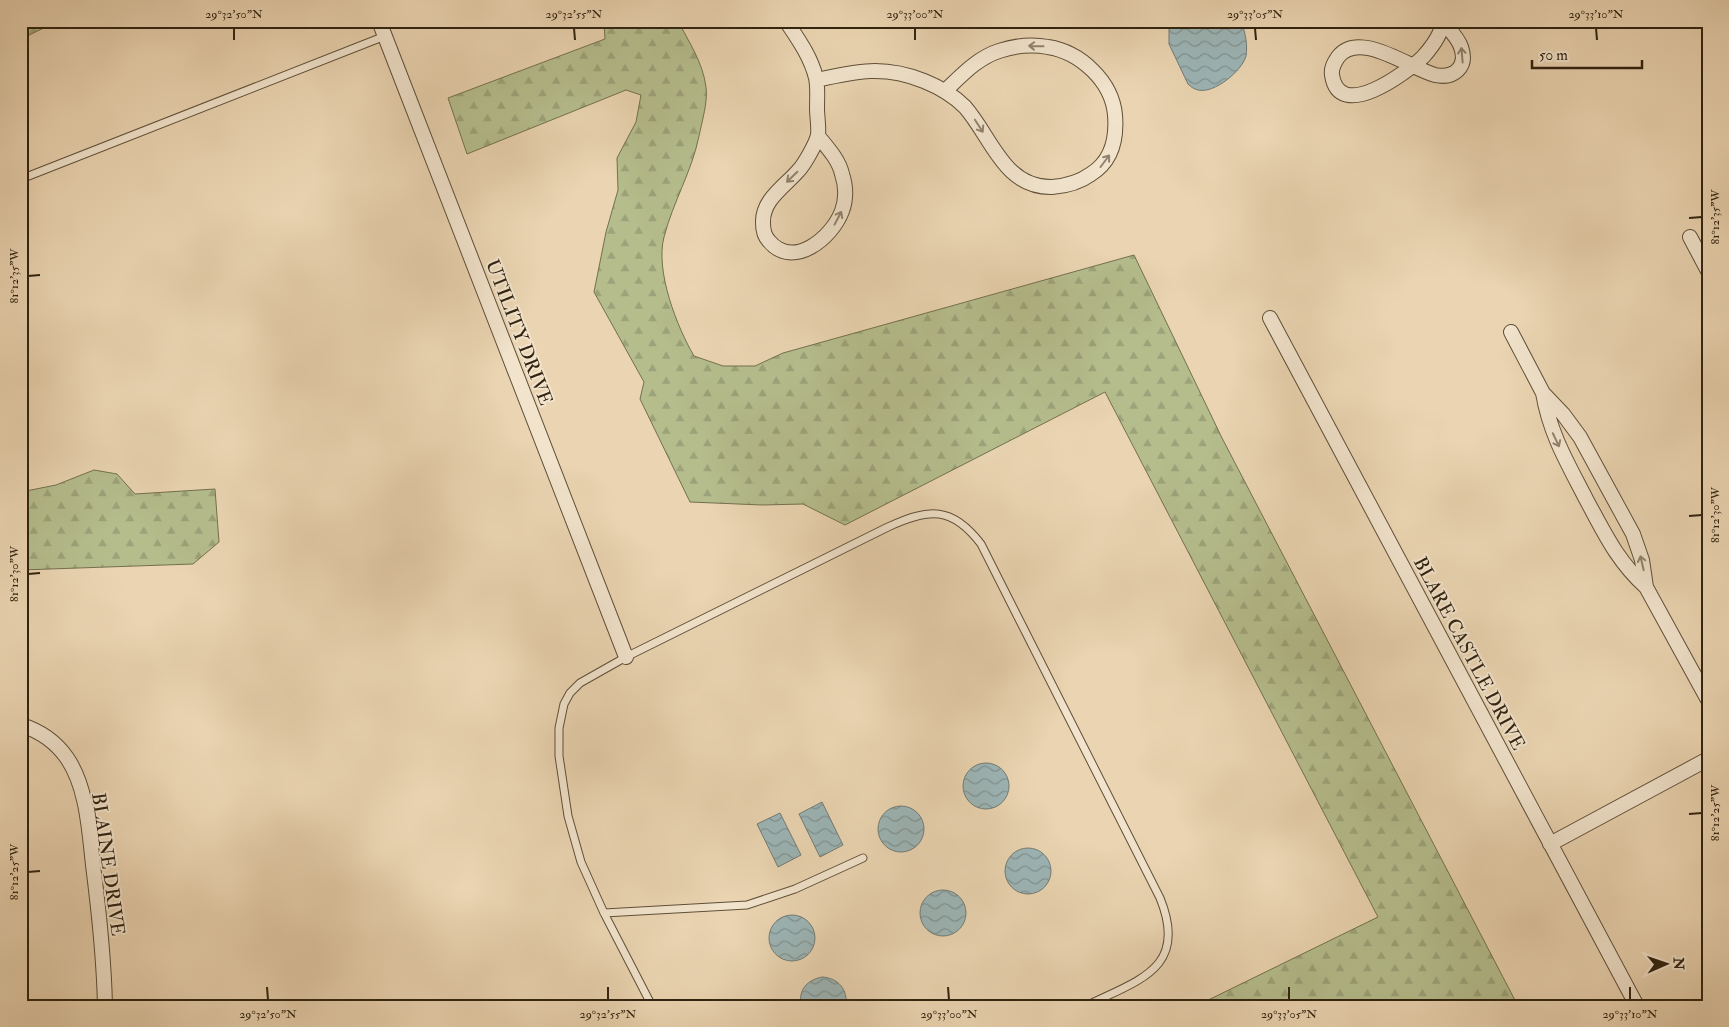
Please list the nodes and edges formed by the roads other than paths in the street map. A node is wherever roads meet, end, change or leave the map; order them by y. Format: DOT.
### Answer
graph roads {
  1 [pos="379,21"];
  2 [pos="786,21"];
  3 [pos="1444,22"];
  4 [pos="385,36"];
  5 [pos="1413,65"];
  6 [pos="817,80"];
  7 [pos="945,91"];
  8 [pos="818,136"];
  9 [pos="21,179"];
  10 [pos="1690,237"];
  11 [pos="1708,271"];
  12 [pos="1270,318"];
  13 [pos="1511,332"];
  14 [pos="1543,393"];
  15 [pos="1646,586"];
  16 [pos="626,657"];
  17 [pos="1708,700"];
  18 [pos="21,725"];
  19 [pos="1708,759"];
  20 [pos="1550,844"];
  21 [pos="864,858"];
  22 [pos="604,913"];
  23 [pos="105,1006"];
  24 [pos="652,1006"];
  25 [pos="1086,1006"];
  26 [pos="1637,1006"];
  1 -- 4 [label="street, UTILITY DRIVE"];
  2 -- 6 [label="street"];
  3 -- 5 [label="street"];
  5 -- 3 [label="street, one-way"];
  4 -- 9 [label="lane"];
  4 -- 16 [label="street, UTILITY DRIVE"];
  5 -- 5 [label="street"];
  6 -- 7 [label="street"];
  6 -- 8 [label="street"];
  7 -- 7 [label="street, one-way"];
  8 -- 8 [label="street, one-way"];
  10 -- 11 [label="street"];
  12 -- 20 [label="street, BLARE CASTLE DRIVE"];
  13 -- 14 [label="street"];
  15 -- 14 [label="street, one-way"];
  14 -- 15 [label="street, one-way"];
  15 -- 17 [label="street"];
  16 -- 22 [label="lane"];
  16 -- 25 [label="lane"];
  18 -- 23 [label="street, BLAINE DRIVE"];
  19 -- 20 [label="street"];
  20 -- 26 [label="street, BLARE CASTLE DRIVE"];
  21 -- 22 [label="lane"];
  22 -- 24 [label="lane"];
}
